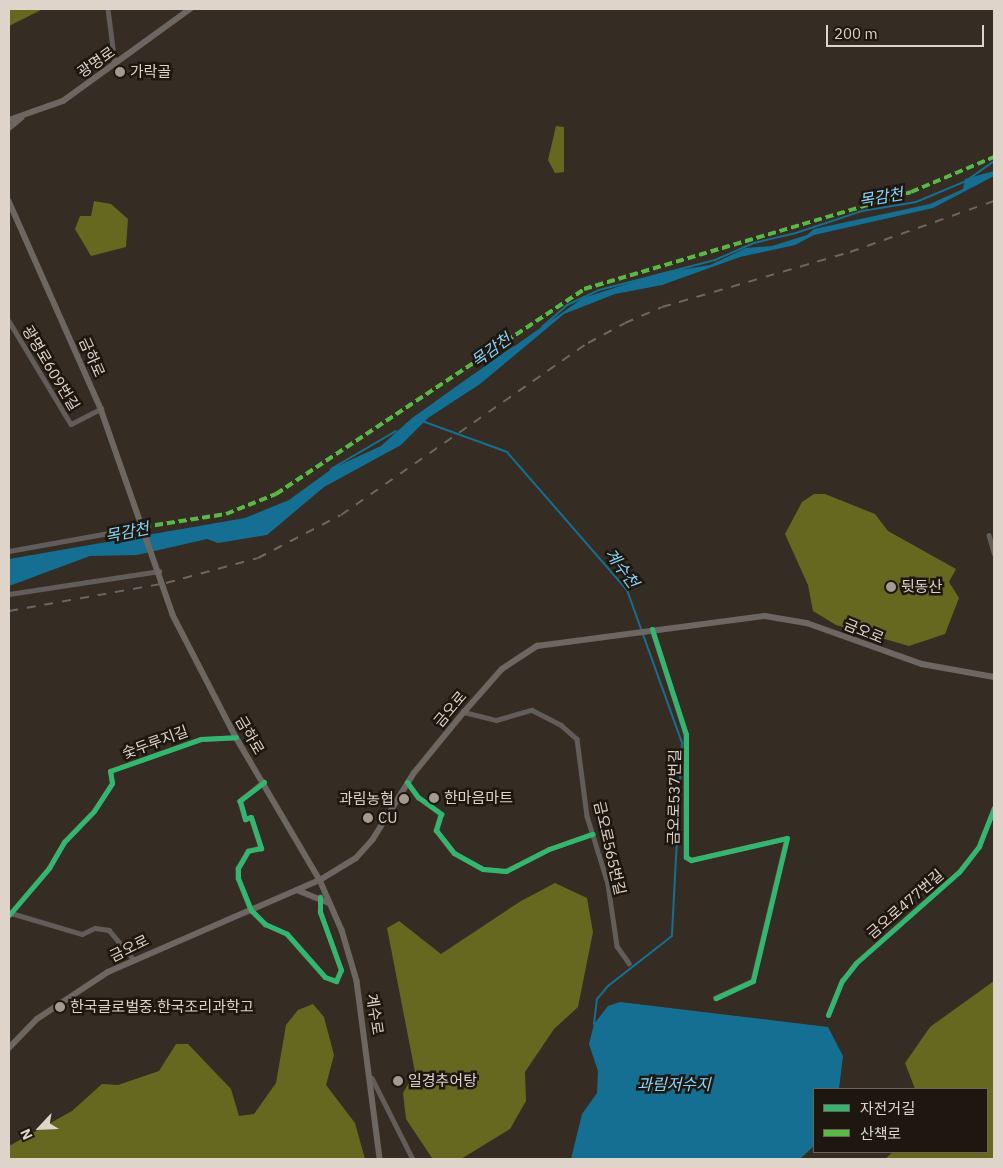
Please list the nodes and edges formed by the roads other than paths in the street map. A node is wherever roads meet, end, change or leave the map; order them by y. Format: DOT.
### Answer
graph roads {
  1 [pos="108,9"];
  2 [pos="190,9"];
  3 [pos="115,64"];
  4 [pos="9,115"];
  5 [pos="23,116"];
  6 [pos="9,120"];
  7 [pos="9,128"];
  8 [pos="9,201"];
  9 [pos="9,321"];
  10 [pos="101,409"];
  11 [pos="143,527"];
  12 [pos="990,535"];
  13 [pos="9,551"];
  14 [pos="994,552"];
  15 [pos="994,558"];
  16 [pos="159,570"];
  17 [pos="9,594"];
  18 [pos="650,630"];
  19 [pos="994,678"];
  20 [pos="464,712"];
  21 [pos="236,737"];
  22 [pos="264,782"];
  23 [pos="407,782"];
  24 [pos="994,808"];
  25 [pos="592,834"];
  26 [pos="320,880"];
  27 [pos="297,890"];
  28 [pos="320,897"];
  29 [pos="331,904"];
  30 [pos="251,910"];
  31 [pos="10,913"];
  32 [pos="133,959"];
  33 [pos="630,963"];
  34 [pos="716,998"];
  35 [pos="828,1015"];
  36 [pos="9,1048"];
  37 [pos="372,1078"];
  38 [pos="380,1159"];
  39 [pos="413,1159"];
  1 -- 3 [label="street"];
  2 -- 3 [label="main road, 광명로"];
  3 -- 5 [label="main road, 광명로"];
  4 -- 5 [label="main road"];
  5 -- 6 [label="main road, 광명로"];
  5 -- 7 [label="main road"];
  8 -- 10 [label="main road, 금하로"];
  9 -- 10 [label="street, 광명로609번길"];
  10 -- 11 [label="main road, 금하로"];
  11 -- 13 [label="street"];
  11 -- 16 [label="main road, 금하로"];
  12 -- 14 [label="street"];
  14 -- 15 [label="street"];
  16 -- 17 [label="street"];
  16 -- 21 [label="main road, 금하로"];
  18 -- 19 [label="main road, 금오로"];
  18 -- 20 [label="main road, 금오로"];
  18 -- 34 [label="street, 금오로537번길"];
  20 -- 23 [label="main road, 금오로"];
  20 -- 25 [label="street, 금오로565번길"];
  21 -- 22 [label="main road, 금하로"];
  21 -- 31 [label="street, 숯두루지길"];
  22 -- 26 [label="main road, 금하로"];
  22 -- 30 [label="street"];
  23 -- 25 [label="street"];
  23 -- 26 [label="main road, 금오로"];
  24 -- 35 [label="street, 금오로477번길"];
  25 -- 33 [label="street, 금오로565번길"];
  26 -- 27 [label="main road, 금오로"];
  26 -- 29 [label="main road, 계수로"];
  27 -- 28 [label="main road"];
  27 -- 30 [label="main road, 금오로"];
  28 -- 29 [label="main road"];
  28 -- 30 [label="street"];
  29 -- 37 [label="main road, 계수로"];
  30 -- 32 [label="main road, 금오로"];
  31 -- 32 [label="street"];
  32 -- 36 [label="main road, 금오로"];
  37 -- 38 [label="main road, 계수로"];
  37 -- 39 [label="street"];
}
